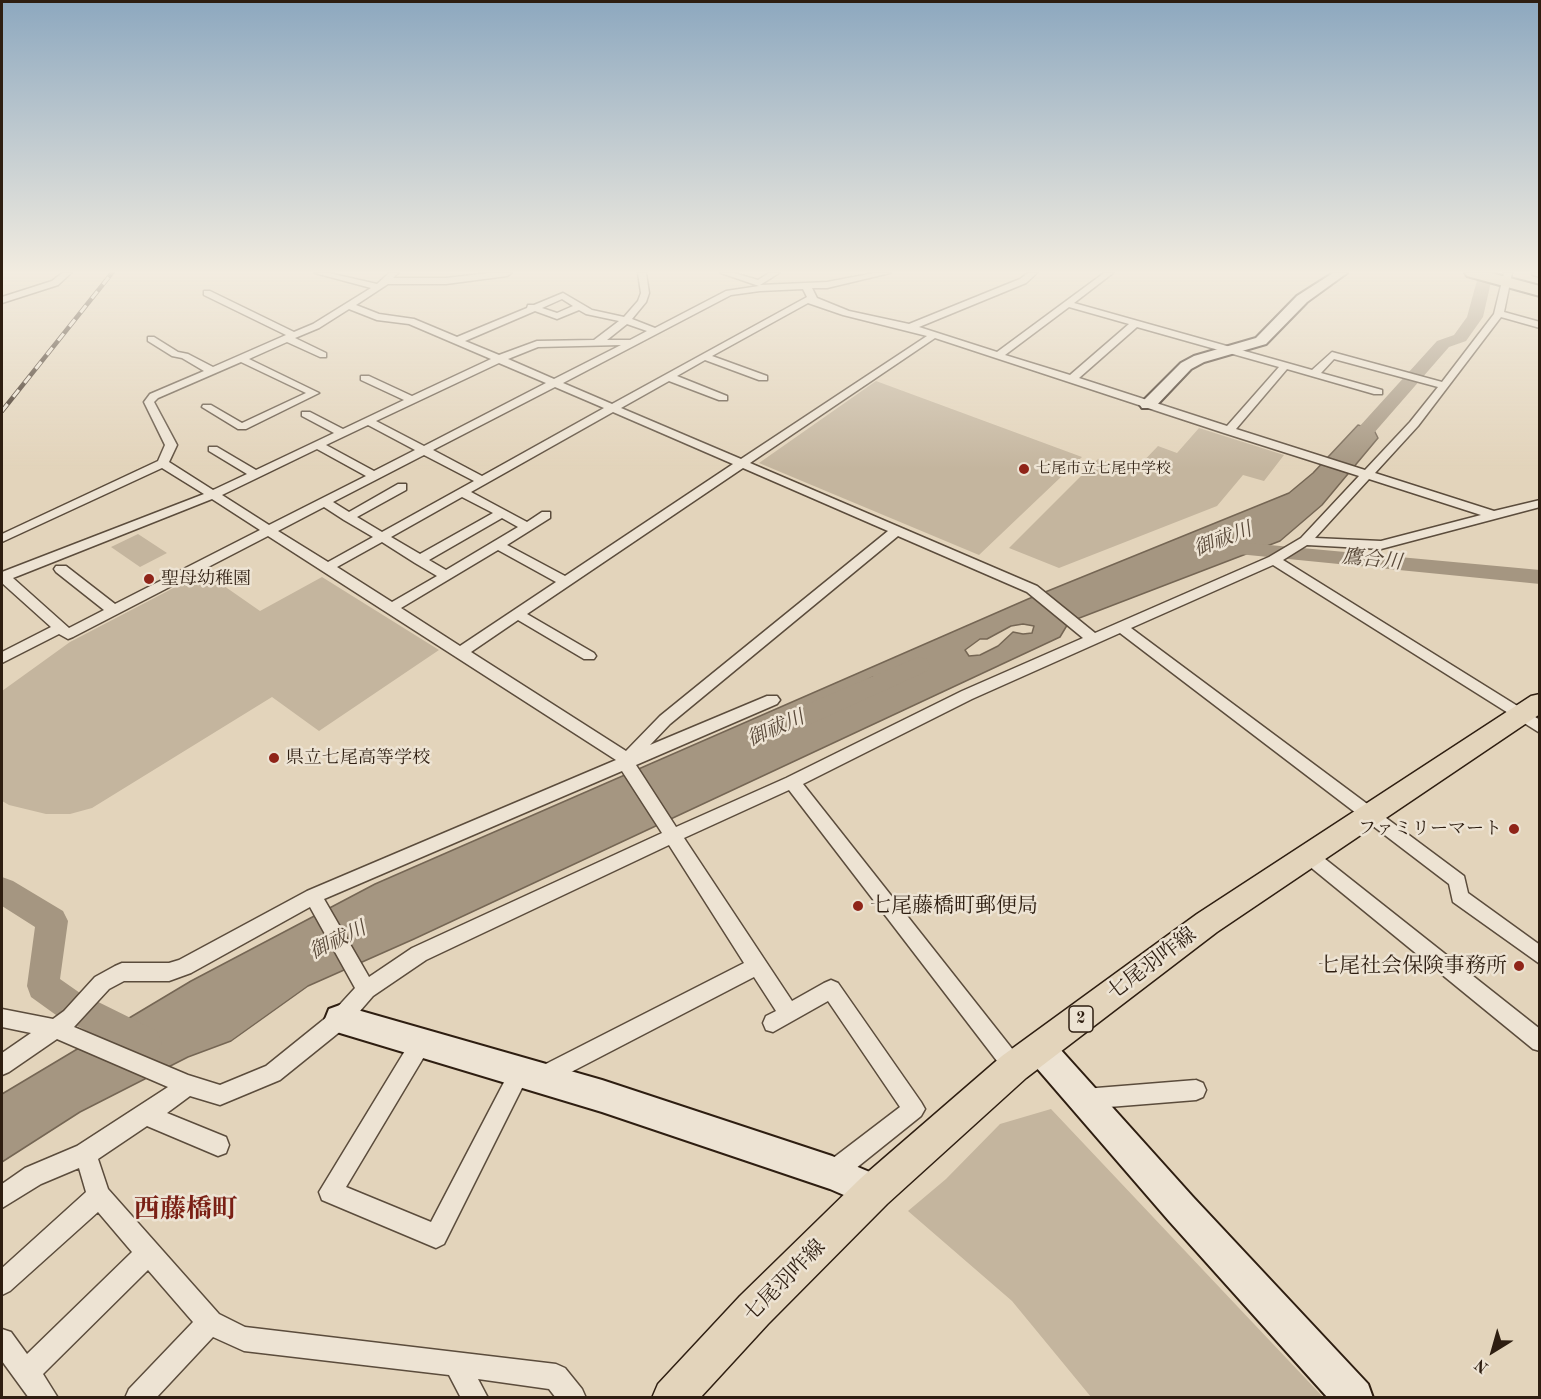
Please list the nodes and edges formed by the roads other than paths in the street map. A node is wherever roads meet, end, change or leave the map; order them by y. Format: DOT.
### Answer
graph roads {
  1 [pos="287,338"];
  2 [pos="292,338"];
  3 [pos="450,338"];
  4 [pos="462,338"];
  5 [pos="602,338"];
  6 [pos="640,338"];
  7 [pos="738,338"];
  8 [pos="929,338"];
  9 [pos="944,338"];
  10 [pos="1022,338"];
  11 [pos="1119,338"];
  12 [pos="1190,338"];
  13 [pos="1265,338"];
  14 [pos="1480,338"];
  15 [pos="151,339"];
  16 [pos="456,341"];
  17 [pos="635,341"];
  18 [pos="596,343"];
  19 [pos="1230,350"];
  20 [pos="323,355"];
  21 [pos="998,356"];
  22 [pos="705,357"];
  23 [pos="240,358"];
  24 [pos="499,359"];
  25 [pos="1286,365"];
  26 [pos="212,370"];
  27 [pos="1315,373"];
  28 [pos="669,377"];
  29 [pos="365,378"];
  30 [pos="763,378"];
  31 [pos="1071,380"];
  32 [pos="553,383"];
  33 [pos="1443,385"];
  34 [pos="1377,392"];
  35 [pos="723,398"];
  36 [pos="412,400"];
  37 [pos="1148,405"];
  38 [pos="207,407"];
  39 [pos="613,408"];
  40 [pos="306,414"];
  41 [pos="368,421"];
  42 [pos="1228,430"];
  43 [pos="342,433"];
  44 [pos="317,445"];
  45 [pos="213,449"];
  46 [pos="424,449"];
  47 [pos="163,463"];
  48 [pos="742,464"];
  49 [pos="1363,473"];
  50 [pos="255,474"];
  51 [pos="373,475"];
  52 [pos="483,481"];
  53 [pos="402,487"];
  54 [pos="462,492"];
  55 [pos="212,495"];
  56 [pos="322,501"];
  57 [pos="1539,503"];
  58 [pos="502,513"];
  59 [pos="546,515"];
  60 [pos="1493,515"];
  61 [pos="348,517"];
  62 [pos="527,527"];
  63 [pos="267,530"];
  64 [pos="897,530"];
  65 [pos="381,537"];
  66 [pos="2,538"];
  67 [pos="1303,543"];
  68 [pos="498,545"];
  69 [pos="1275,559"];
  70 [pos="420,560"];
  71 [pos="326,568"];
  72 [pos="61,569"];
  73 [pos="447,576"];
  74 [pos="2,577"];
  75 [pos="566,582"];
  76 [pos="392,609"];
  77 [pos="113,610"];
  78 [pos="517,614"];
  79 [pos="62,627"];
  80 [pos="1122,628"];
  81 [pos="1093,639"];
  82 [pos="461,652"];
  83 [pos="589,656"];
  84 [pos="2,658"];
  85 [pos="772,700"];
  86 [pos="1533,715"];
  87 [pos="626,761"];
  88 [pos="792,782"];
  89 [pos="1372,815"];
  90 [pos="672,836"];
  91 [pos="1310,856"];
  92 [pos="313,896"];
  93 [pos="1539,956"];
  94 [pos="757,966"];
  95 [pos="366,990"];
  96 [pos="2,1018"];
  97 [pos="340,1019"];
  98 [pos="63,1024"];
  99 [pos="1539,1042"];
  100 [pos="421,1043"];
  101 [pos="1027,1058"];
  102 [pos="2,1065"];
  103 [pos="530,1075"];
  104 [pos="186,1085"];
  105 [pos="1196,1090"];
  106 [pos="1084,1098"];
  107 [pos="146,1115"];
  108 [pos="218,1145"];
  109 [pos="85,1154"];
  110 [pos="832,1173"];
  111 [pos="874,1191"];
  112 [pos="99,1196"];
  113 [pos="2,1197"];
  114 [pos="149,1252"];
  115 [pos="2,1283"];
  116 [pos="210,1323"];
  117 [pos="2,1341"];
  118 [pos="456,1363"];
  119 [pos="27,1372"];
  120 [pos="45,1398"];
  121 [pos="138,1398"];
  122 [pos="475,1398"];
  123 [pos="573,1398"];
  124 [pos="672,1398"];
  125 [pos="1354,1398"];
  1 -- 23 [label="street"];
  2 -- 20 [label="street"];
  3 -- 16 [label="street"];
  4 -- 16 [label="street"];
  5 -- 18 [label="street"];
  6 -- 17 [label="street"];
  7 -- 22 [label="street"];
  8 -- 48 [label="street"];
  9 -- 21 [label="street"];
  10 -- 21 [label="street"];
  11 -- 31 [label="street"];
  12 -- 19 [label="street"];
  13 -- 19 [label="street"];
  14 -- 33 [label="street"];
  15 -- 26 [label="street"];
  16 -- 24 [label="street"];
  17 -- 18 [label="street"];
  17 -- 32 [label="street"];
  18 -- 24 [label="street"];
  19 -- 25 [label="street"];
  19 -- 37 [label="street"];
  21 -- 31 [label="street"];
  22 -- 28 [label="street"];
  22 -- 30 [label="street"];
  23 -- 26 [label="street"];
  23 -- 38 [label="street"];
  24 -- 32 [label="street"];
  24 -- 36 [label="street"];
  25 -- 27 [label="street"];
  25 -- 42 [label="street"];
  26 -- 47 [label="street"];
  27 -- 33 [label="street"];
  27 -- 34 [label="street"];
  28 -- 35 [label="street"];
  28 -- 39 [label="street"];
  29 -- 36 [label="street"];
  31 -- 37 [label="street"];
  32 -- 39 [label="street"];
  32 -- 46 [label="street"];
  33 -- 49 [label="street"];
  36 -- 41 [label="street"];
  37 -- 42 [label="street"];
  39 -- 48 [label="street"];
  39 -- 52 [label="street"];
  40 -- 43 [label="street"];
  41 -- 43 [label="street"];
  41 -- 46 [label="street"];
  42 -- 49 [label="street"];
  43 -- 44 [label="street"];
  44 -- 50 [label="street"];
  44 -- 51 [label="street"];
  45 -- 50 [label="street"];
  46 -- 51 [label="street"];
  46 -- 52 [label="street"];
  47 -- 55 [label="street"];
  47 -- 66 [label="street"];
  48 -- 64 [label="street"];
  48 -- 75 [label="street"];
  49 -- 60 [label="street"];
  49 -- 67 [label="street"];
  50 -- 55 [label="street"];
  51 -- 56 [label="street"];
  52 -- 54 [label="street"];
  53 -- 61 [label="street"];
  54 -- 58 [label="street"];
  54 -- 65 [label="street"];
  55 -- 63 [label="street"];
  55 -- 74 [label="street"];
  56 -- 61 [label="street"];
  56 -- 63 [label="street"];
  57 -- 60 [label="street"];
  58 -- 62 [label="street"];
  58 -- 70 [label="street"];
  59 -- 62 [label="street"];
  60 -- 67 [label="street"];
  61 -- 65 [label="street"];
  62 -- 68 [label="street"];
  63 -- 71 [label="street"];
  63 -- 77 [label="street"];
  64 -- 81 [label="street"];
  64 -- 87 [label="street"];
  65 -- 70 [label="street"];
  65 -- 71 [label="street"];
  67 -- 69 [label="street"];
  68 -- 73 [label="street"];
  68 -- 75 [label="street"];
  69 -- 80 [label="street"];
  69 -- 86 [label="street"];
  70 -- 73 [label="street"];
  71 -- 76 [label="street"];
  72 -- 77 [label="street"];
  73 -- 76 [label="street"];
  74 -- 79 [label="street"];
  75 -- 78 [label="street"];
  76 -- 82 [label="street"];
  77 -- 79 [label="street"];
  78 -- 82 [label="street"];
  78 -- 83 [label="street"];
  79 -- 84 [label="street"];
  80 -- 81 [label="street"];
  80 -- 89 [label="street"];
  81 -- 88 [label="street"];
  82 -- 87 [label="street"];
  85 -- 87 [label="street"];
  86 -- 89 [label="main road, 七尾羽咋線 / 2"];
  87 -- 90 [label="street"];
  87 -- 92 [label="street"];
  88 -- 90 [label="street"];
  88 -- 101 [label="street"];
  89 -- 91 [label="main road, 七尾羽咋線 / 2"];
  89 -- 93 [label="street"];
  90 -- 94 [label="street"];
  90 -- 95 [label="street"];
  91 -- 99 [label="street"];
  91 -- 101 [label="main road, 七尾羽咋線 / 2"];
  92 -- 95 [label="street"];
  92 -- 98 [label="street"];
  94 -- 103 [label="street"];
  94 -- 110 [label="street"];
  95 -- 97 [label="street"];
  96 -- 98 [label="street"];
  97 -- 100 [label="street"];
  97 -- 104 [label="street"];
  98 -- 102 [label="street"];
  98 -- 104 [label="street"];
  100 -- 103 [label="street"];
  100 -- 103 [label="street"];
  101 -- 106 [label="street"];
  101 -- 111 [label="main road, 七尾羽咋線 / 2"];
  103 -- 110 [label="street"];
  104 -- 107 [label="street"];
  105 -- 106 [label="street"];
  106 -- 125 [label="street"];
  107 -- 108 [label="street"];
  107 -- 109 [label="street"];
  109 -- 112 [label="street"];
  109 -- 113 [label="street"];
  110 -- 111 [label="street"];
  111 -- 124 [label="main road, 七尾羽咋線 / 2"];
  112 -- 114 [label="street"];
  112 -- 115 [label="street"];
  114 -- 116 [label="street"];
  114 -- 119 [label="street"];
  116 -- 118 [label="street"];
  116 -- 121 [label="street"];
  117 -- 119 [label="street"];
  118 -- 122 [label="street"];
  118 -- 123 [label="street"];
  119 -- 120 [label="street"];
}
